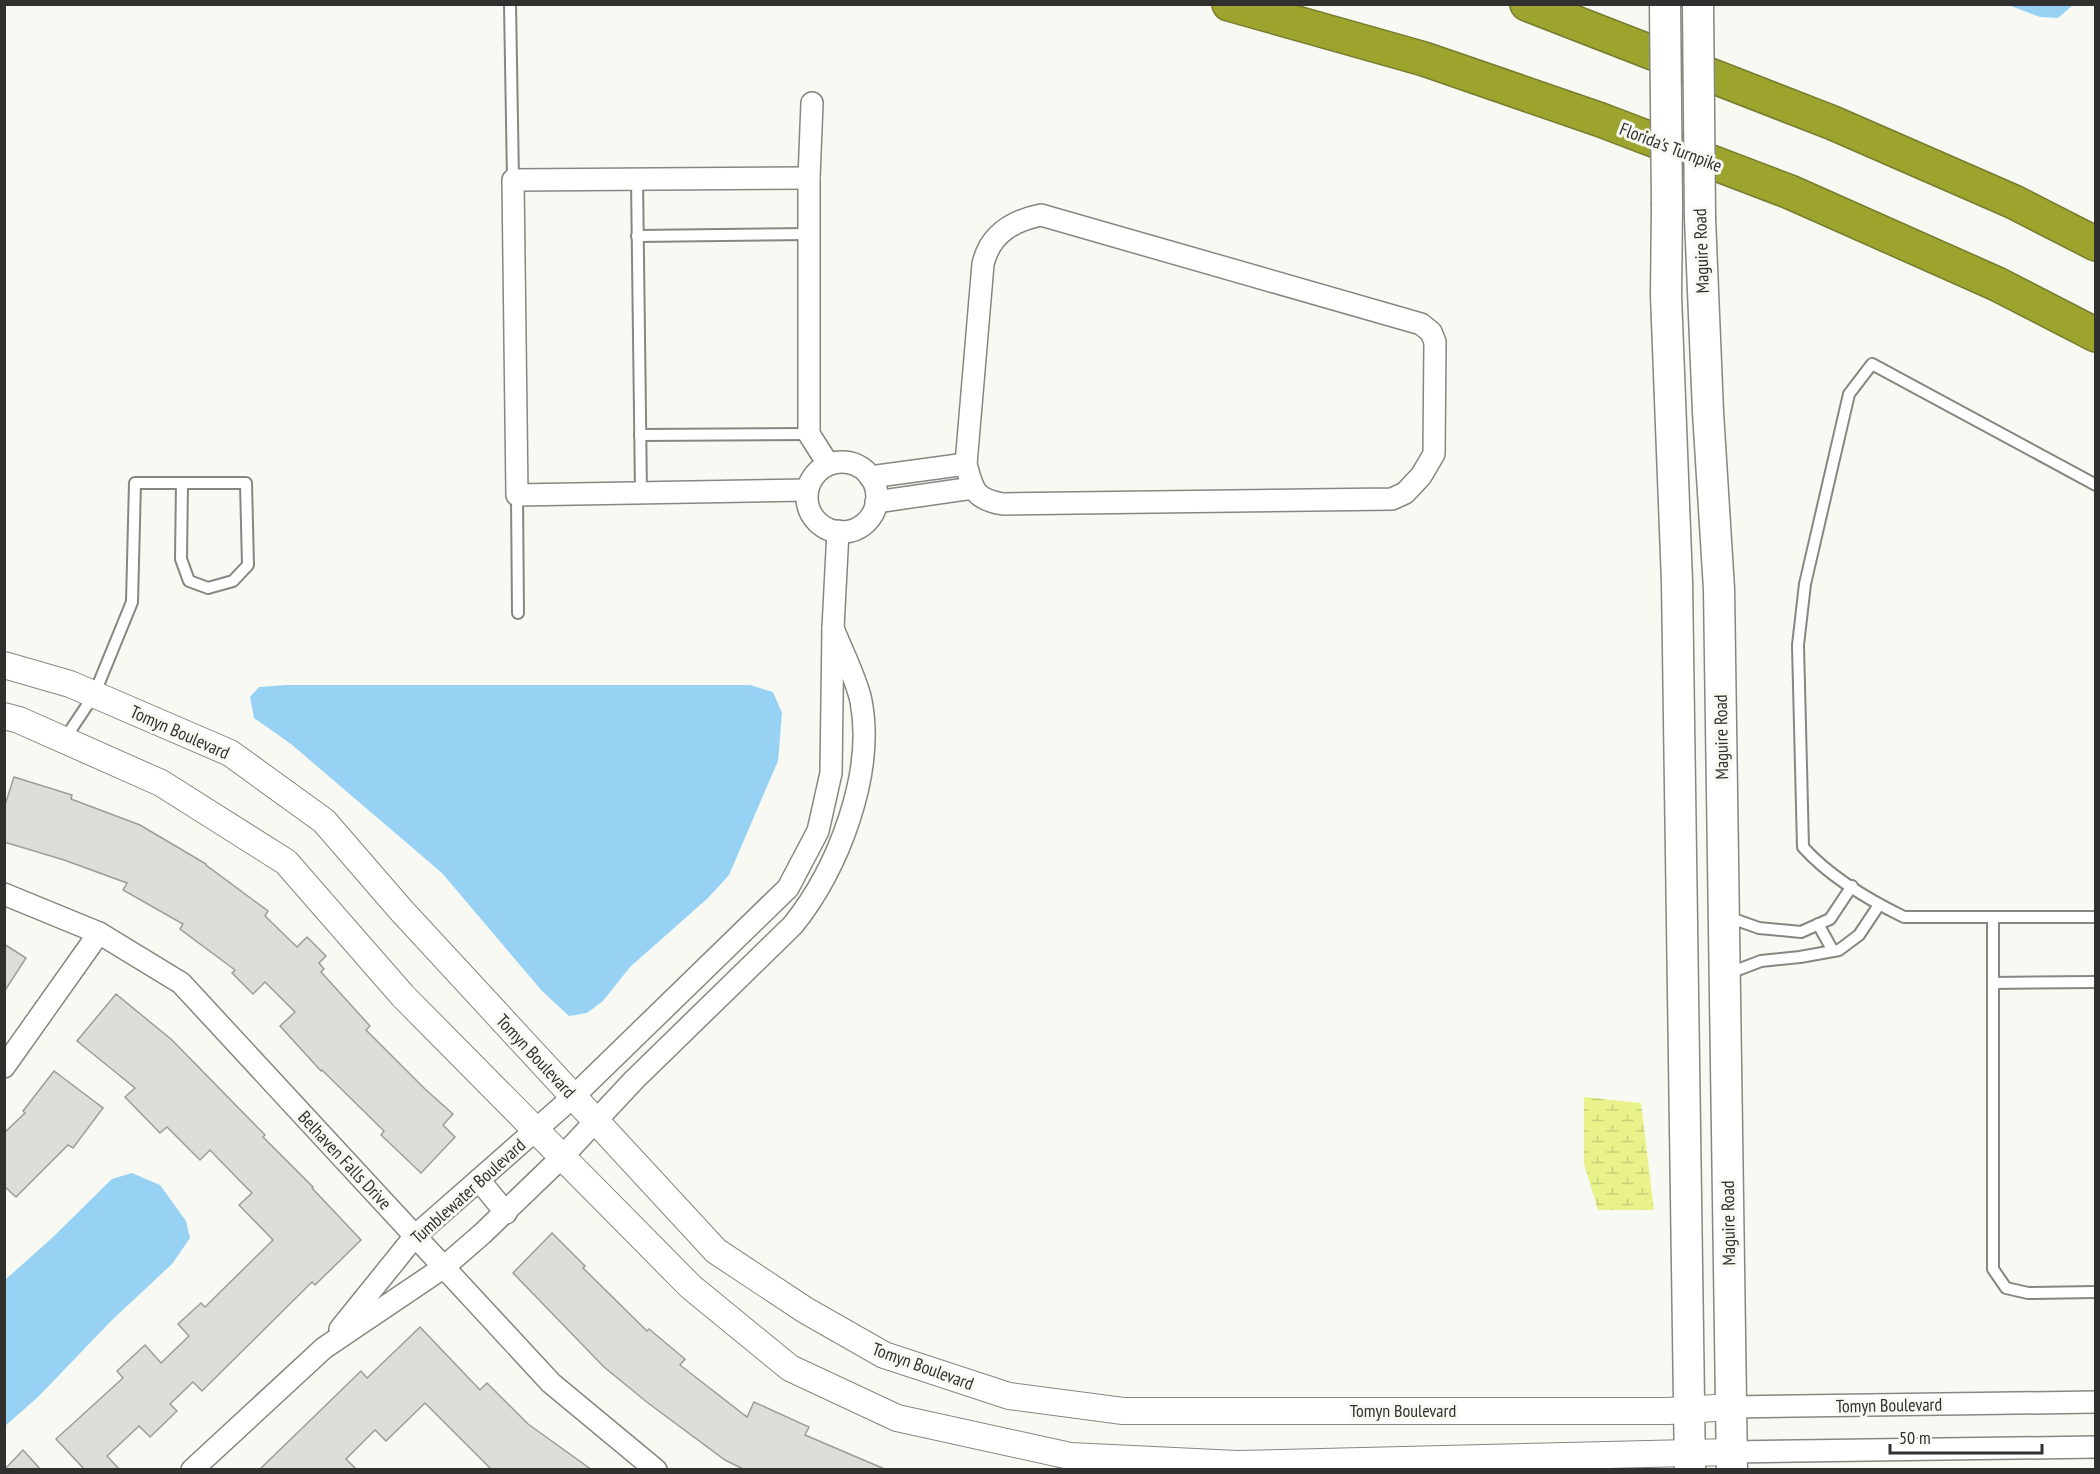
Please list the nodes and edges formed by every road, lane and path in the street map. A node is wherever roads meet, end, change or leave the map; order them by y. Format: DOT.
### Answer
graph roads {
  1 [pos="510,4"];
  2 [pos="1229,4"];
  3 [pos="1527,4"];
  4 [pos="1665,4"];
  5 [pos="1698,4"];
  6 [pos="812,103"];
  7 [pos="809,178"];
  8 [pos="637,179"];
  9 [pos="513,180"];
  10 [pos="809,234"];
  11 [pos="638,236"];
  12 [pos="2096,244"];
  13 [pos="2096,335"];
  14 [pos="809,434"];
  15 [pos="640,435"];
  16 [pos="828,464"];
  17 [pos="966,464"];
  18 [pos="870,477"];
  19 [pos="182,483"];
  20 [pos="2096,485"];
  21 [pos="973,488"];
  22 [pos="807,490"];
  23 [pos="641,493"];
  24 [pos="516,495"];
  25 [pos="876,502"];
  26 [pos="838,531"];
  27 [pos="518,613"];
  28 [pos="833,628"];
  29 [pos="4,666"];
  30 [pos="94,695"];
  31 [pos="4,716"];
  32 [pos="64,740"];
  33 [pos="1852,886"];
  34 [pos="788,888"];
  35 [pos="4,894"];
  36 [pos="809,905"];
  37 [pos="1879,905"];
  38 [pos="1724,915"];
  39 [pos="1993,917"];
  40 [pos="2096,917"];
  41 [pos="1818,924"];
  42 [pos="99,933"];
  43 [pos="1833,951"];
  44 [pos="1724,975"];
  45 [pos="2096,982"];
  46 [pos="1993,983"];
  47 [pos="4,1068"];
  48 [pos="573,1097"];
  49 [pos="596,1122"];
  50 [pos="536,1130"];
  51 [pos="563,1156"];
  52 [pos="479,1180"];
  53 [pos="506,1213"];
  54 [pos="416,1236"];
  55 [pos="444,1267"];
  56 [pos="2096,1292"];
  57 [pos="324,1348"];
  58 [pos="2096,1402"];
  59 [pos="1731,1407"];
  60 [pos="1689,1410"];
  61 [pos="2096,1447"];
  62 [pos="1690,1461"];
  63 [pos="1731,1461"];
  64 [pos="192,1470"];
  65 [pos="656,1470"];
  1 -- 9 [label="lane"];
  2 -- 13 [label="highway, Florida's Turnpike"];
  3 -- 12 [label="highway"];
  4 -- 60 [label="main road, Maguire Road, bridge"];
  5 -- 38 [label="main road, Maguire Road, bridge"];
  6 -- 7 [label="street"];
  7 -- 8 [label="street"];
  7 -- 10 [label="street"];
  8 -- 9 [label="street"];
  8 -- 11 [label="lane"];
  9 -- 24 [label="street"];
  10 -- 11 [label="lane"];
  10 -- 14 [label="street"];
  11 -- 15 [label="lane"];
  14 -- 15 [label="lane"];
  14 -- 16 [label="street"];
  15 -- 23 [label="lane"];
  16 -- 18 [label="street"];
  16 -- 22 [label="street"];
  17 -- 18 [label="street"];
  17 -- 21 [label="street"];
  17 -- 21 [label="street"];
  18 -- 25 [label="street"];
  19 -- 19 [label="lane"];
  19 -- 30 [label="lane"];
  20 -- 33 [label="lane"];
  21 -- 25 [label="street"];
  22 -- 23 [label="street"];
  22 -- 26 [label="street"];
  23 -- 24 [label="street"];
  24 -- 27 [label="lane"];
  25 -- 26 [label="street"];
  26 -- 28 [label="street, Tumblewater Boulevard"];
  28 -- 34 [label="street, Tumblewater Boulevard"];
  28 -- 36 [label="street, Tumblewater Boulevard"];
  29 -- 30 [label="street, Tomyn Boulevard"];
  30 -- 32 [label="lane"];
  30 -- 48 [label="street, Tomyn Boulevard"];
  31 -- 32 [label="street"];
  32 -- 50 [label="street"];
  33 -- 37 [label="lane"];
  33 -- 41 [label="lane"];
  34 -- 36 [label="street"];
  34 -- 48 [label="street, Tumblewater Boulevard"];
  35 -- 42 [label="street, Belhaven Falls Drive"];
  36 -- 49 [label="street, Tumblewater Boulevard"];
  37 -- 39 [label="lane"];
  37 -- 43 [label="lane"];
  38 -- 41 [label="lane"];
  38 -- 44 [label="main road, Maguire Road"];
  39 -- 40 [label="lane"];
  39 -- 46 [label="lane"];
  41 -- 43 [label="lane"];
  42 -- 47 [label="street"];
  42 -- 54 [label="street, Belhaven Falls Drive"];
  43 -- 44 [label="lane"];
  44 -- 59 [label="main road, Maguire Road"];
  45 -- 46 [label="lane"];
  46 -- 56 [label="lane"];
  48 -- 49 [label="street, Tomyn Boulevard"];
  48 -- 50 [label="street, Tumblewater Boulevard"];
  49 -- 51 [label="street, Tumblewater Boulevard"];
  49 -- 60 [label="street, Tomyn Boulevard"];
  50 -- 51 [label="street"];
  50 -- 52 [label="street, Tumblewater Boulevard"];
  51 -- 53 [label="street, Tumblewater Boulevard"];
  51 -- 62 [label="street"];
  52 -- 53 [label="street"];
  52 -- 54 [label="street, Tumblewater Boulevard"];
  53 -- 55 [label="street, Tumblewater Boulevard"];
  54 -- 55 [label="street, Belhaven Falls Drive"];
  54 -- 57 [label="street, Tumblewater Boulevard"];
  55 -- 57 [label="street, Tumblewater Boulevard"];
  55 -- 65 [label="street, Belhaven Falls Drive"];
  57 -- 64 [label="street, Tumblewater Boulevard"];
  58 -- 59 [label="street, Tomyn Boulevard"];
  59 -- 60 [label="street, Tomyn Boulevard"];
  59 -- 63 [label="main road, Maguire Road"];
  60 -- 62 [label="main road, Maguire Road"];
  61 -- 63 [label="street"];
  62 -- 63 [label="street"];
}
